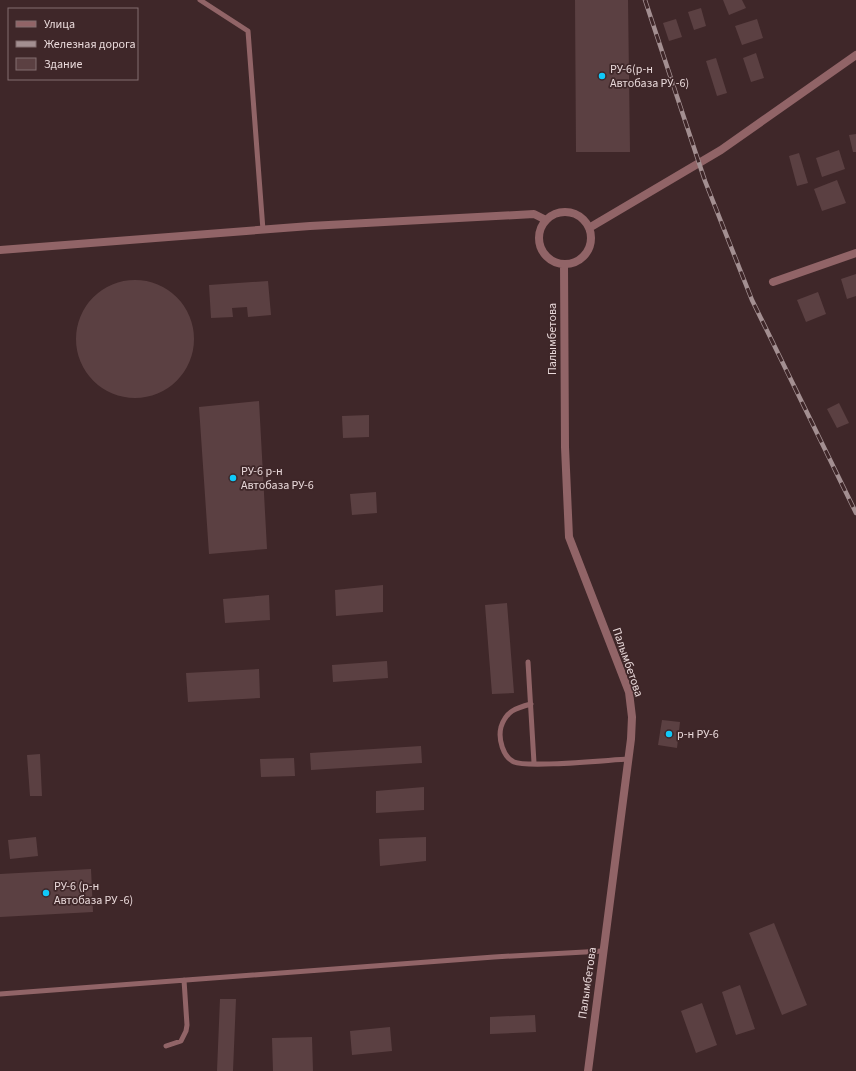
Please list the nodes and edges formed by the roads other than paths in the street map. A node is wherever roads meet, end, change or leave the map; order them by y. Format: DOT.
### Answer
graph roads {
  1 [pos="200,0"];
  2 [pos="856,55"];
  3 [pos="546,220"];
  4 [pos="589,228"];
  5 [pos="263,230"];
  6 [pos="0,250"];
  7 [pos="856,253"];
  8 [pos="564,264"];
  9 [pos="773,282"];
  10 [pos="528,662"];
  11 [pos="531,704"];
  12 [pos="628,759"];
  13 [pos="534,764"];
  14 [pos="603,951"];
  15 [pos="184,980"];
  16 [pos="0,994"];
  17 [pos="166,1046"];
  18 [pos="588,1071"];
  1 -- 5 [label="lane"];
  2 -- 4 [label="street"];
  3 -- 4 [label="street"];
  3 -- 5 [label="street"];
  3 -- 8 [label="street"];
  4 -- 8 [label="street"];
  5 -- 6 [label="street"];
  7 -- 9 [label="street"];
  8 -- 12 [label="street, Палымбетова"];
  10 -- 11 [label="lane"];
  11 -- 13 [label="lane"];
  11 -- 13 [label="lane"];
  12 -- 13 [label="lane"];
  12 -- 14 [label="street, Палымбетова"];
  14 -- 15 [label="lane"];
  14 -- 18 [label="street, Палымбетова"];
  15 -- 16 [label="lane"];
  15 -- 17 [label="lane"];
}
